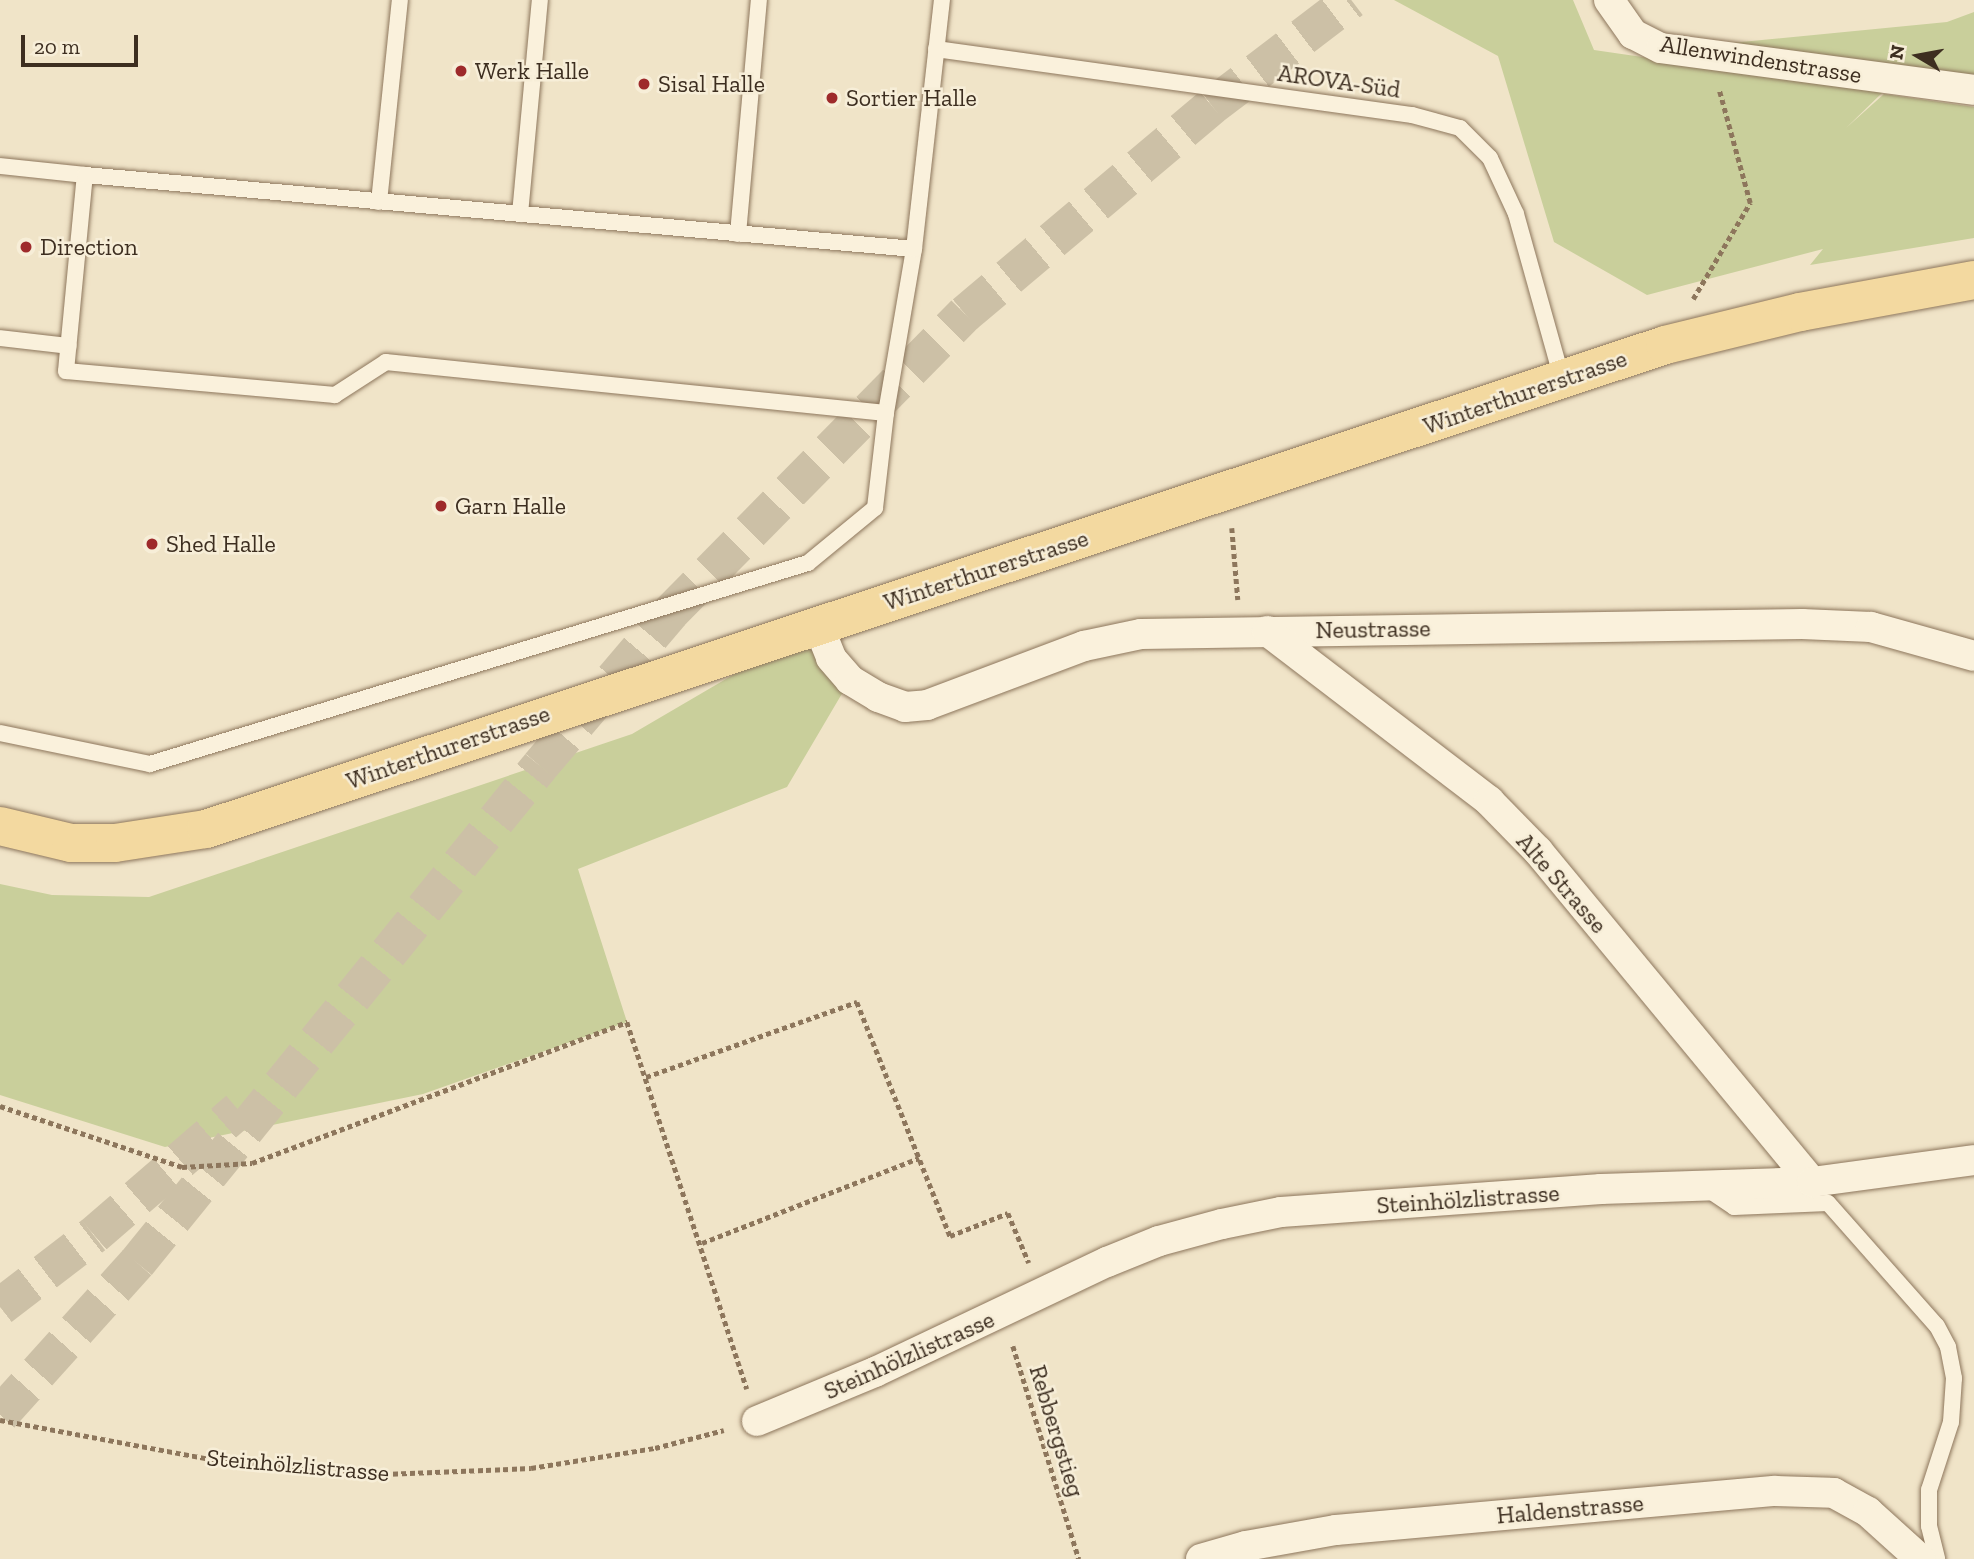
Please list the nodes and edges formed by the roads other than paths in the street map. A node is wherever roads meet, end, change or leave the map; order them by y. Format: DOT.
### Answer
graph roads {
  1 [pos="400,0"];
  2 [pos="540,0"];
  3 [pos="759,0"];
  4 [pos="942,0"];
  5 [pos="1609,0"];
  6 [pos="936,49"];
  7 [pos="1974,90"];
  8 [pos="0,166"];
  9 [pos="85,175"];
  10 [pos="379,202"];
  11 [pos="520,214"];
  12 [pos="738,234"];
  13 [pos="914,249"];
  14 [pos="1974,280"];
  15 [pos="0,338"];
  16 [pos="69,346"];
  17 [pos="1562,379"];
  18 [pos="886,413"];
  19 [pos="818,625"];
  20 [pos="1254,632"];
  21 [pos="1974,656"];
  22 [pos="0,733"];
  23 [pos="0,826"];
  24 [pos="1974,1160"];
  25 [pos="1812,1182"];
  26 [pos="1704,1186"];
  27 [pos="757,1422"];
  28 [pos="1201,1559"];
  29 [pos="1920,1559"];
  30 [pos="1937,1559"];
  1 -- 10 [label="lane"];
  2 -- 11 [label="lane"];
  3 -- 12 [label="lane"];
  4 -- 6 [label="lane"];
  5 -- 7 [label="street, Allenwindenstrasse"];
  6 -- 13 [label="lane"];
  6 -- 17 [label="lane, AROVA-Süd"];
  8 -- 9 [label="lane"];
  9 -- 10 [label="lane"];
  9 -- 16 [label="lane"];
  10 -- 11 [label="lane"];
  11 -- 12 [label="lane"];
  12 -- 13 [label="lane"];
  13 -- 18 [label="lane"];
  14 -- 17 [label="main road, Winterthurerstrasse"];
  15 -- 16 [label="lane"];
  16 -- 18 [label="lane"];
  17 -- 19 [label="main road, Winterthurerstrasse"];
  18 -- 22 [label="lane"];
  19 -- 20 [label="street, Neustrasse"];
  19 -- 23 [label="main road, Winterthurerstrasse"];
  20 -- 21 [label="street, Neustrasse"];
  20 -- 25 [label="street, Alte Strasse"];
  24 -- 25 [label="street, Steinhölzlistrasse"];
  25 -- 26 [label="street, Steinhölzlistrasse"];
  26 -- 27 [label="street, Steinhölzlistrasse"];
  26 -- 30 [label="lane"];
  28 -- 29 [label="street, Haldenstrasse"];
}
